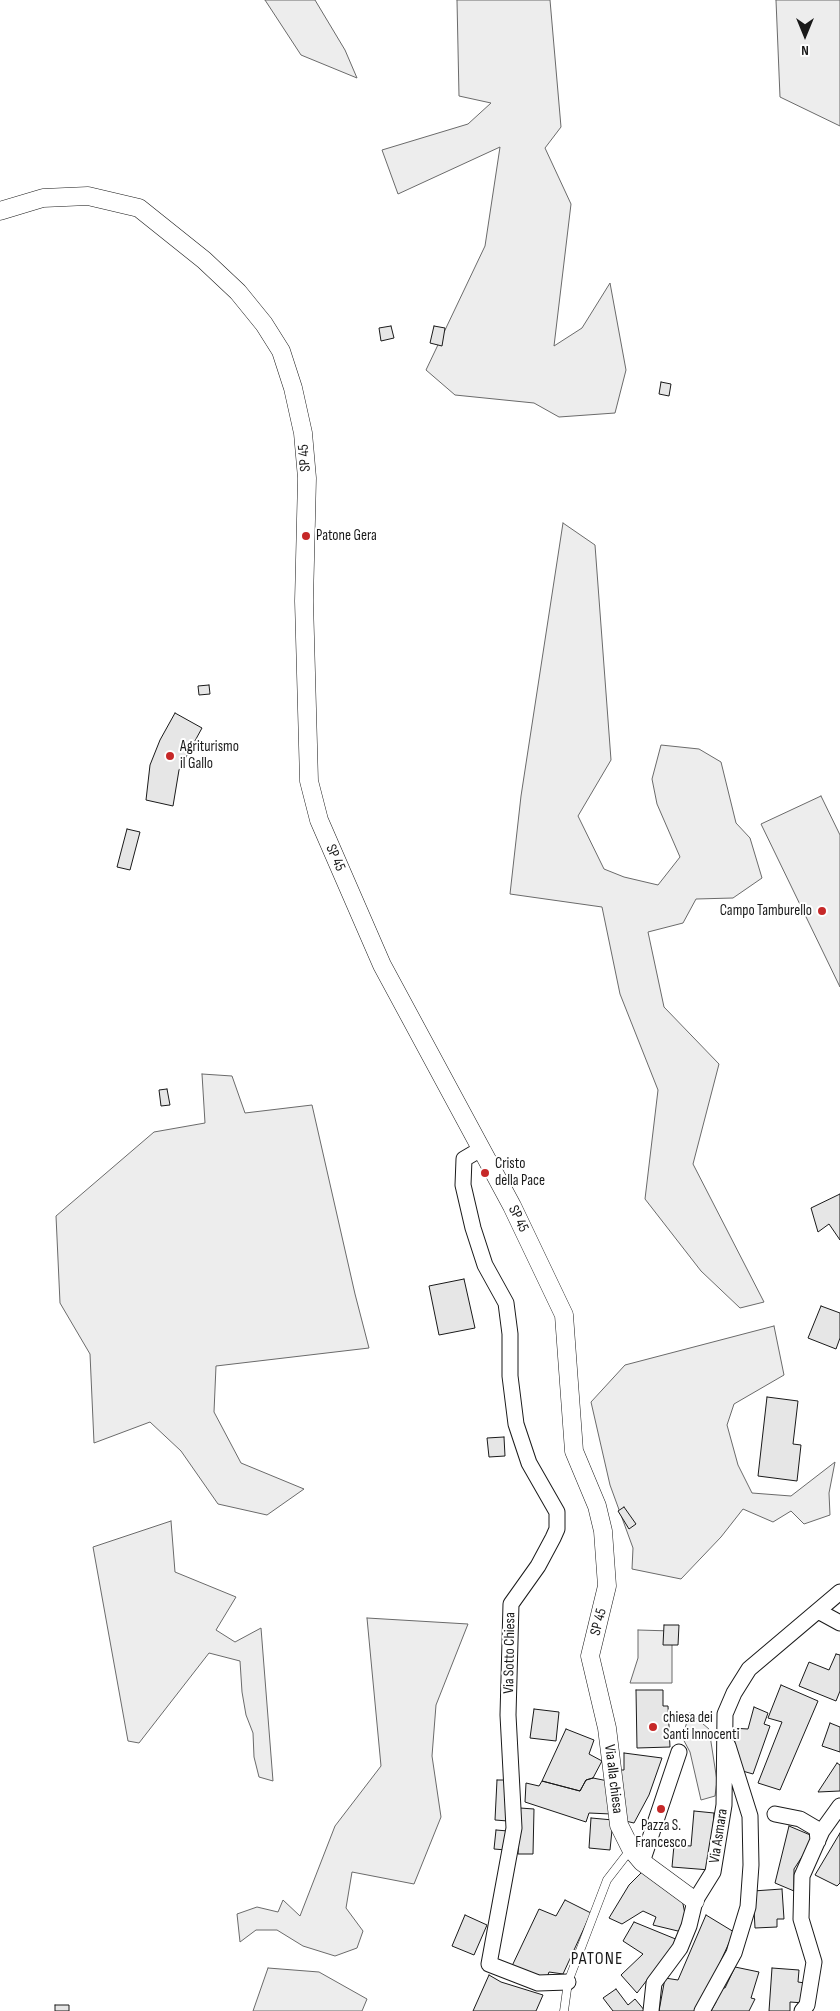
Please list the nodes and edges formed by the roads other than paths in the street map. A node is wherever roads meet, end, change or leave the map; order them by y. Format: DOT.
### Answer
graph roads {
  1 [pos="0,211"];
  2 [pos="481,1150"];
  3 [pos="840,1593"];
  4 [pos="818,1611"];
  5 [pos="840,1623"];
  6 [pos="590,1656"];
  7 [pos="725,1734"];
  8 [pos="679,1752"];
  9 [pos="840,1806"];
  10 [pos="775,1814"];
  11 [pos="818,1841"];
  12 [pos="636,1855"];
  13 [pos="695,1901"];
  14 [pos="568,1982"];
  15 [pos="564,2011"];
  16 [pos="651,2011"];
  17 [pos="702,2011"];
  18 [pos="802,2011"];
  1 -- 2 [label="street, SP 45"];
  2 -- 6 [label="street, SP 45"];
  2 -- 14 [label="street, Via Sotto Chiesa"];
  3 -- 4 [label="street, Via Asmara"];
  4 -- 5 [label="street"];
  4 -- 7 [label="street, Via Asmara"];
  6 -- 12 [label="street, Via alla chiesa"];
  7 -- 13 [label="street, Via Asmara"];
  7 -- 17 [label="street"];
  8 -- 12 [label="street"];
  9 -- 11 [label="street"];
  10 -- 11 [label="street"];
  11 -- 18 [label="street"];
  12 -- 13 [label="street, Via alla chiesa"];
  12 -- 14 [label="lane"];
  13 -- 16 [label="street, Via Asmara"];
  14 -- 15 [label="lane"];
}
